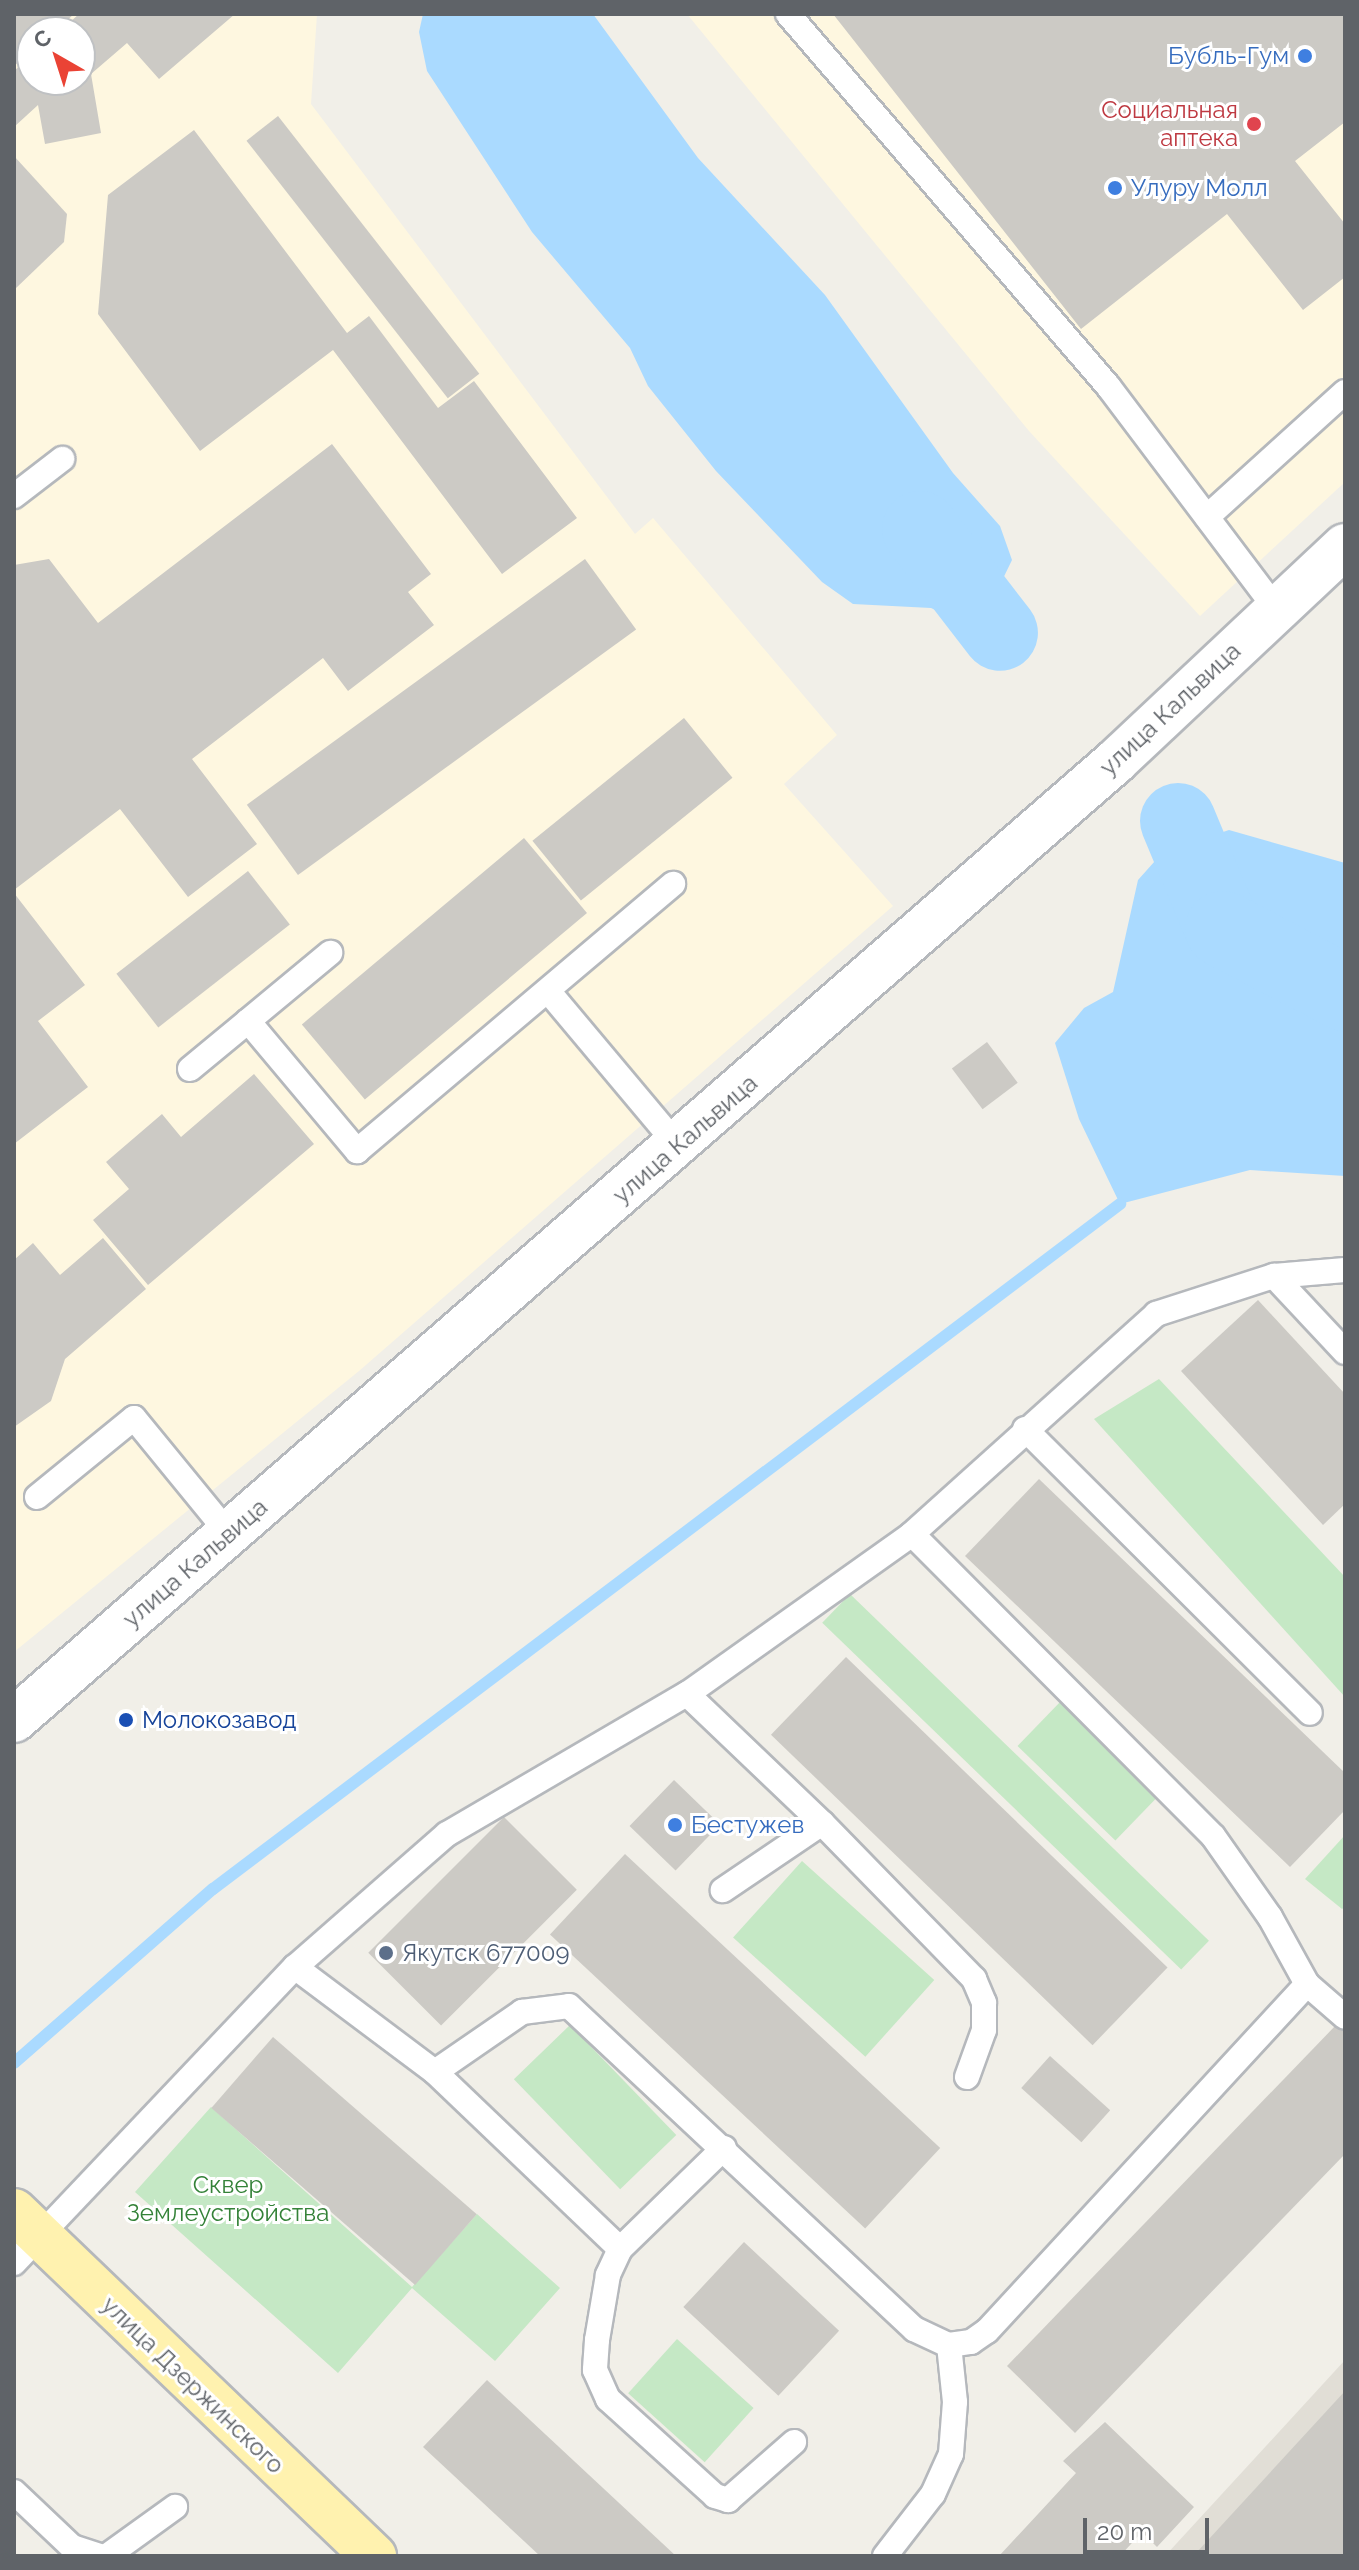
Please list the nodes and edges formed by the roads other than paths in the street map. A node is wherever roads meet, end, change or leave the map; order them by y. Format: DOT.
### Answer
graph roads {
  1 [pos="788,14"];
  2 [pos="1345,392"];
  3 [pos="62,459"];
  4 [pos="14,496"];
  5 [pos="1207,517"];
  6 [pos="1345,546"];
  7 [pos="1276,609"];
  8 [pos="673,884"];
  9 [pos="330,953"];
  10 [pos="548,991"];
  11 [pos="248,1021"];
  12 [pos="190,1069"];
  13 [pos="678,1146"];
  14 [pos="1345,1270"];
  15 [pos="1274,1276"];
  16 [pos="1345,1352"];
  17 [pos="1025,1429"];
  18 [pos="37,1497"];
  19 [pos="229,1534"];
  20 [pos="912,1534"];
  21 [pos="687,1694"];
  22 [pos="1310,1713"];
  23 [pos="14,1720"];
  24 [pos="822,1823"];
  25 [pos="723,1890"];
  26 [pos="295,1967"];
  27 [pos="1307,1984"];
  28 [pos="1345,2017"];
  29 [pos="435,2072"];
  30 [pos="967,2077"];
  31 [pos="724,2148"];
  32 [pos="22,2236"];
  33 [pos="620,2249"];
  34 [pos="949,2345"];
  35 [pos="794,2442"];
  36 [pos="14,2492"];
  37 [pos="175,2507"];
  38 [pos="100,2556"];
  39 [pos="107,2556"];
  40 [pos="374,2556"];
  41 [pos="885,2556"];
  1 -- 5 [label="lane"];
  2 -- 5 [label="lane"];
  3 -- 4 [label="lane"];
  5 -- 7 [label="lane"];
  6 -- 7 [label="street, улица Кальвица"];
  7 -- 13 [label="street, улица Кальвица"];
  8 -- 10 [label="lane"];
  9 -- 11 [label="lane"];
  10 -- 11 [label="lane"];
  10 -- 13 [label="lane"];
  11 -- 12 [label="lane"];
  13 -- 19 [label="street, улица Кальвица"];
  14 -- 15 [label="lane"];
  15 -- 16 [label="lane"];
  15 -- 17 [label="lane"];
  17 -- 20 [label="lane"];
  17 -- 22 [label="lane"];
  18 -- 19 [label="lane"];
  19 -- 23 [label="street, улица Кальвица"];
  20 -- 21 [label="lane"];
  20 -- 27 [label="lane"];
  21 -- 24 [label="lane"];
  21 -- 26 [label="lane"];
  24 -- 25 [label="lane"];
  24 -- 30 [label="lane"];
  26 -- 29 [label="lane"];
  26 -- 32 [label="lane"];
  27 -- 28 [label="lane"];
  27 -- 34 [label="lane"];
  29 -- 31 [label="lane"];
  29 -- 33 [label="lane"];
  31 -- 33 [label="lane"];
  31 -- 34 [label="lane"];
  32 -- 40 [label="main road, улица Дзержинского"];
  33 -- 35 [label="lane"];
  34 -- 41 [label="lane"];
  36 -- 38 [label="lane"];
  37 -- 39 [label="lane"];
}
